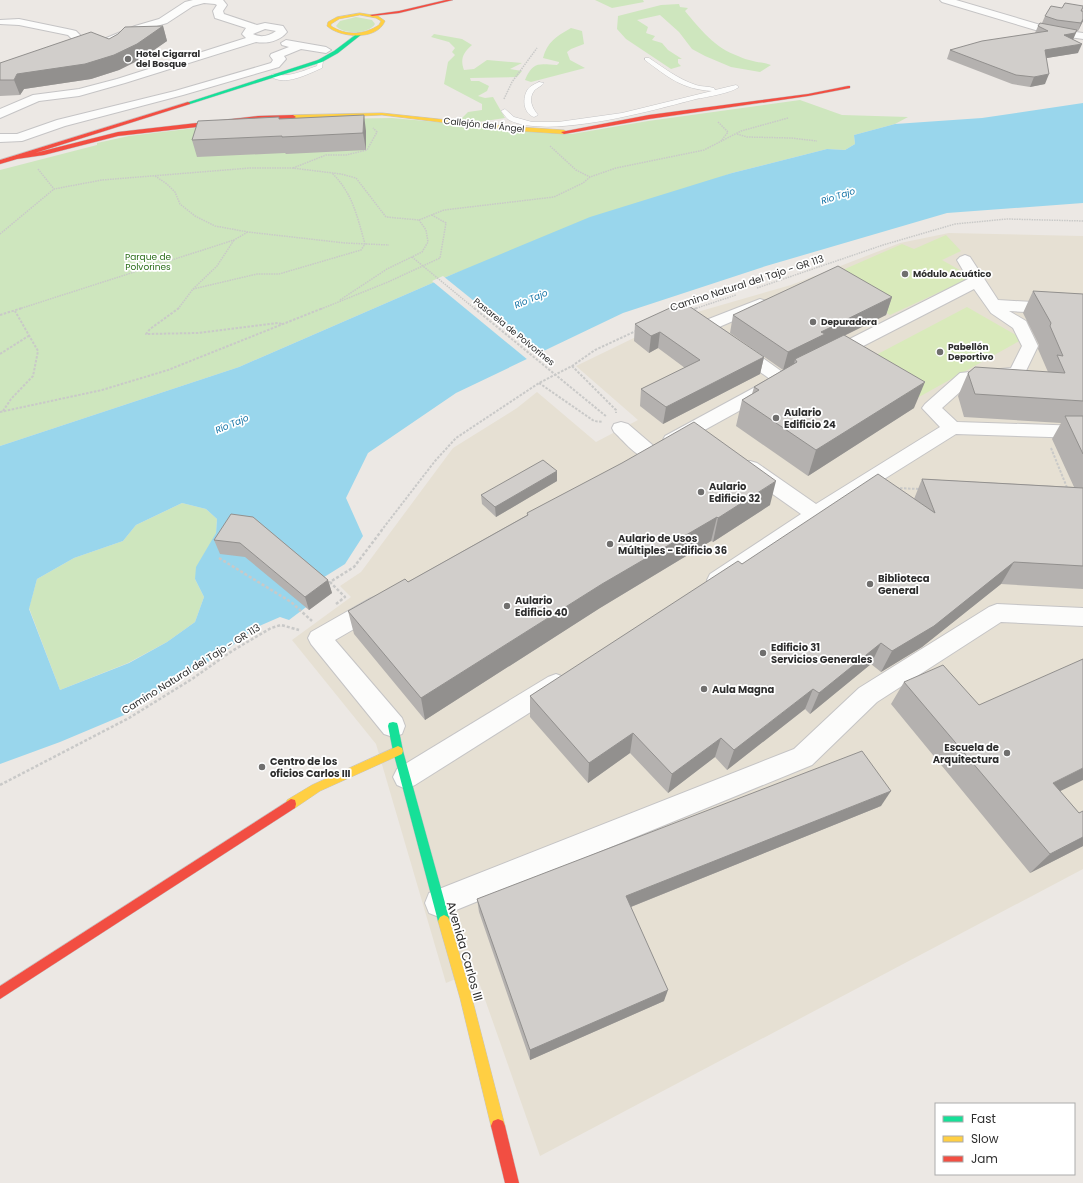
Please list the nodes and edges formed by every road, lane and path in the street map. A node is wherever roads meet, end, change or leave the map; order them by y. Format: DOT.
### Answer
graph roads {
  1 [pos="451,0"];
  2 [pos="945,0"];
  3 [pos="973,0"];
  4 [pos="435,4"];
  5 [pos="990,5"];
  6 [pos="370,15"];
  7 [pos="344,16"];
  8 [pos="1048,23"];
  9 [pos="1,24"];
  10 [pos="382,26"];
  11 [pos="1083,32"];
  12 [pos="280,34"];
  13 [pos="360,34"];
  14 [pos="259,35"];
  15 [pos="1083,36"];
  16 [pos="56,40"];
  17 [pos="330,40"];
  18 [pos="300,46"];
  19 [pos="537,48"];
  20 [pos="261,54"];
  21 [pos="275,56"];
  22 [pos="647,59"];
  23 [pos="320,61"];
  24 [pos="300,67"];
  25 [pos="273,76"];
  26 [pos="541,83"];
  27 [pos="736,87"];
  28 [pos="848,87"];
  29 [pos="32,88"];
  30 [pos="719,91"];
  31 [pos="25,102"];
  32 [pos="505,111"];
  33 [pos="0,114"];
  34 [pos="534,115"];
  35 [pos="788,118"];
  36 [pos="9,126"];
  37 [pos="372,128"];
  38 [pos="114,131"];
  39 [pos="736,134"];
  40 [pos="0,138"];
  41 [pos="18,138"];
  42 [pos="817,141"];
  43 [pos="16,157"];
  44 [pos="0,162"];
  45 [pos="292,168"];
  46 [pos="332,173"];
  47 [pos="154,176"];
  48 [pos="54,189"];
  49 [pos="432,215"];
  50 [pos="419,220"];
  51 [pos="1083,221"];
  52 [pos="248,232"];
  53 [pos="0,234"];
  54 [pos="234,240"];
  55 [pos="366,244"];
  56 [pos="389,245"];
  57 [pos="412,257"];
  58 [pos="966,260"];
  59 [pos="977,281"];
  60 [pos="193,289"];
  61 [pos="750,290"];
  62 [pos="737,295"];
  63 [pos="777,297"];
  64 [pos="337,302"];
  65 [pos="994,305"];
  66 [pos="1083,310"];
  67 [pos="15,311"];
  68 [pos="685,312"];
  69 [pos="0,315"];
  70 [pos="282,324"];
  71 [pos="638,330"];
  72 [pos="30,335"];
  73 [pos="0,354"];
  74 [pos="817,363"];
  75 [pos="572,366"];
  76 [pos="539,383"];
  77 [pos="1,412"];
  78 [pos="613,421"];
  79 [pos="952,428"];
  80 [pos="1044,431"];
  81 [pos="1083,432"];
  82 [pos="732,456"];
  83 [pos="858,486"];
  84 [pos="921,490"];
  85 [pos="1069,492"];
  86 [pos="816,514"];
  87 [pos="219,558"];
  88 [pos="701,592"];
  89 [pos="394,595"];
  90 [pos="334,605"];
  91 [pos="318,617"];
  92 [pos="1083,617"];
  93 [pos="312,621"];
  94 [pos="308,624"];
  95 [pos="303,628"];
  96 [pos="575,672"];
  97 [pos="393,726"];
  98 [pos="398,751"];
  99 [pos="406,777"];
  100 [pos="0,785"];
  101 [pos="439,903"];
  102 [pos="0,993"];
  103 [pos="512,1183"];
  1 -- 4 [label="street"];
  2 -- 15 [label="street"];
  3 -- 5 [label="street"];
  4 -- 6 [label="street"];
  4 -- 10 [label="street"];
  6 -- 7 [label="street"];
  6 -- 7 [label="street"];
  6 -- 10 [label="street"];
  7 -- 17 [label="street"];
  8 -- 11 [label="street"];
  9 -- 14 [label="street"];
  9 -- 16 [label="street"];
  10 -- 13 [label="street"];
  12 -- 14 [label="street"];
  12 -- 14 [label="street"];
  12 -- 17 [label="street"];
  13 -- 17 [label="street"];
  13 -- 23 [label="street"];
  14 -- 18 [label="street"];
  14 -- 31 [label="street"];
  17 -- 18 [label="street"];
  17 -- 24 [label="street"];
  18 -- 21 [label="street"];
  19 -- 32 [label="path"];
  20 -- 21 [label="street"];
  21 -- 41 [label="street"];
  22 -- 30 [label="lane"];
  23 -- 24 [label="street"];
  23 -- 25 [label="lane"];
  24 -- 25 [label="street"];
  25 -- 38 [label="street"];
  26 -- 34 [label="lane"];
  27 -- 30 [label="lane"];
  28 -- 38 [label="street, Callejón del Ángel"];
  29 -- 31 [label="street"];
  30 -- 32 [label="lane"];
  31 -- 33 [label="street"];
  35 -- 39 [label="path"];
  36 -- 41 [label="street"];
  37 -- 45 [label="path"];
  38 -- 43 [label="street"];
  39 -- 42 [label="path"];
  39 -- 49 [label="path"];
  40 -- 41 [label="street"];
  43 -- 44 [label="street"];
  43 -- 48 [label="path"];
  45 -- 46 [label="path"];
  45 -- 47 [label="path"];
  46 -- 50 [label="path"];
  46 -- 55 [label="path"];
  47 -- 48 [label="path"];
  47 -- 52 [label="path"];
  48 -- 53 [label="path"];
  49 -- 50 [label="path"];
  49 -- 64 [label="path"];
  50 -- 57 [label="path"];
  51 -- 61 [label="path, Camino Natural del Tajo - GR 113"];
  52 -- 54 [label="path"];
  52 -- 55 [label="path"];
  54 -- 60 [label="path"];
  54 -- 67 [label="path"];
  55 -- 56 [label="path"];
  55 -- 60 [label="path"];
  57 -- 64 [label="path"];
  57 -- 78 [label="path, Pasarela de Polvorines, bridge"];
  58 -- 59 [label="street"];
  59 -- 65 [label="street"];
  59 -- 74 [label="street"];
  60 -- 70 [label="path"];
  62 -- 68 [label="path, Camino Natural del Tajo - GR 113"];
  63 -- 78 [label="street"];
  64 -- 70 [label="path"];
  65 -- 66 [label="street"];
  65 -- 79 [label="street"];
  67 -- 69 [label="path"];
  67 -- 72 [label="path"];
  70 -- 77 [label="path"];
  71 -- 75 [label="path"];
  72 -- 73 [label="path"];
  72 -- 77 [label="path"];
  75 -- 76 [label="path"];
  75 -- 78 [label="path"];
  76 -- 78 [label="path"];
  76 -- 90 [label="path"];
  79 -- 80 [label="street"];
  79 -- 83 [label="street"];
  80 -- 81 [label="street"];
  80 -- 85 [label="path"];
  82 -- 86 [label="street"];
  83 -- 84 [label="path"];
  83 -- 86 [label="street"];
  86 -- 88 [label="street"];
  87 -- 93 [label="path"];
  89 -- 97 [label="street"];
  91 -- 93 [label="path"];
  92 -- 101 [label="street"];
  93 -- 94 [label="path"];
  95 -- 100 [label="path, Camino Natural del Tajo - GR 113"];
  96 -- 99 [label="street"];
  97 -- 98 [label="street, Avenida Carlos III"];
  98 -- 99 [label="street, Avenida Carlos III"];
  98 -- 102 [label="street"];
  99 -- 101 [label="street, Avenida Carlos III"];
  101 -- 103 [label="street, Avenida Carlos III"];
}
